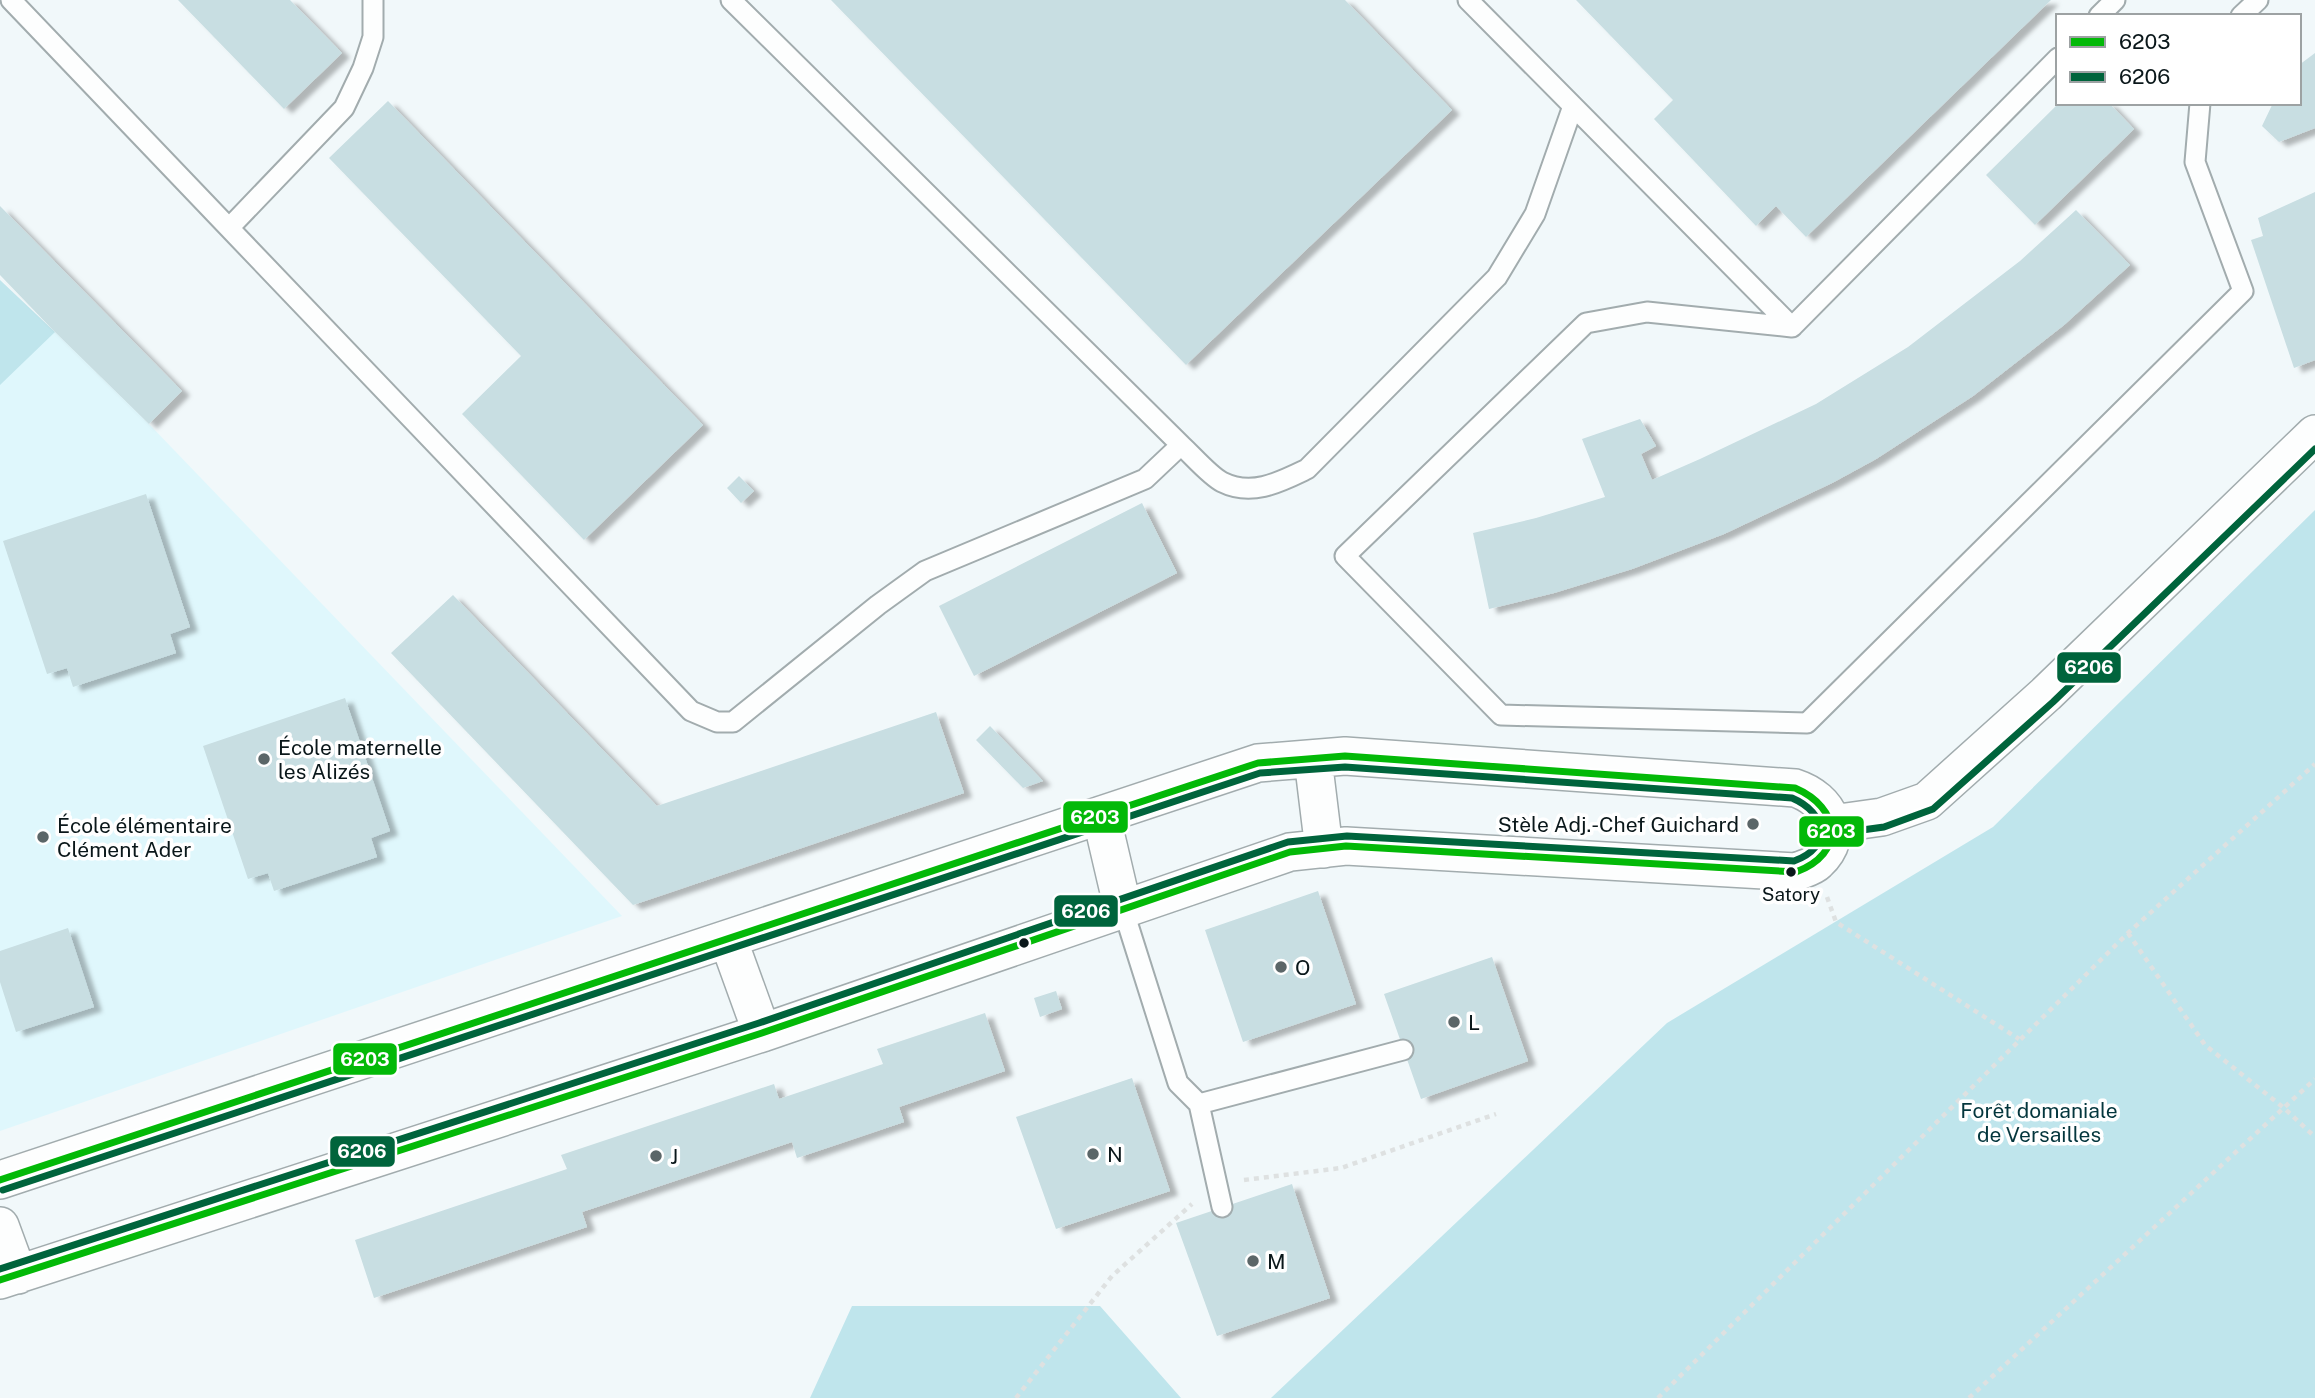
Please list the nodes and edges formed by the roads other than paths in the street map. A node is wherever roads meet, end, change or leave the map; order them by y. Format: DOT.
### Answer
graph roads {
  1 [pos="11,0"];
  2 [pos="373,0"];
  3 [pos="732,0"];
  4 [pos="1468,0"];
  5 [pos="2115,0"];
  6 [pos="2258,0"];
  7 [pos="2101,14"];
  8 [pos="2243,14"];
  9 [pos="2056,60"];
  10 [pos="2200,105"];
  11 [pos="1573,106"];
  12 [pos="229,228"];
  13 [pos="1791,327"];
  14 [pos="2315,434"];
  15 [pos="1181,445"];
  16 [pos="1312,759"];
  17 [pos="1101,815"];
  18 [pos="1832,824"];
  19 [pos="1324,849"];
  20 [pos="1123,909"];
  21 [pos="728,939"];
  22 [pos="762,1033"];
  23 [pos="1404,1050"];
  24 [pos="1199,1104"];
  25 [pos="0,1180"];
  26 [pos="1223,1207"];
  27 [pos="0,1226"];
  28 [pos="9,1277"];
  1 -- 12 [label="lane"];
  2 -- 12 [label="lane"];
  3 -- 15 [label="lane"];
  4 -- 11 [label="lane"];
  5 -- 7 [label="lane"];
  6 -- 8 [label="lane"];
  9 -- 13 [label="lane"];
  10 -- 13 [label="lane"];
  11 -- 13 [label="lane"];
  11 -- 15 [label="lane"];
  12 -- 15 [label="lane"];
  14 -- 18 [label="street"];
  16 -- 17 [label="street"];
  16 -- 18 [label="street"];
  16 -- 19 [label="street"];
  17 -- 20 [label="street"];
  17 -- 21 [label="street"];
  18 -- 19 [label="street"];
  19 -- 20 [label="street"];
  20 -- 22 [label="street"];
  20 -- 24 [label="lane"];
  21 -- 22 [label="street"];
  21 -- 25 [label="street"];
  22 -- 28 [label="street"];
  23 -- 24 [label="lane"];
  24 -- 26 [label="lane"];
  27 -- 28 [label="street"];
}
